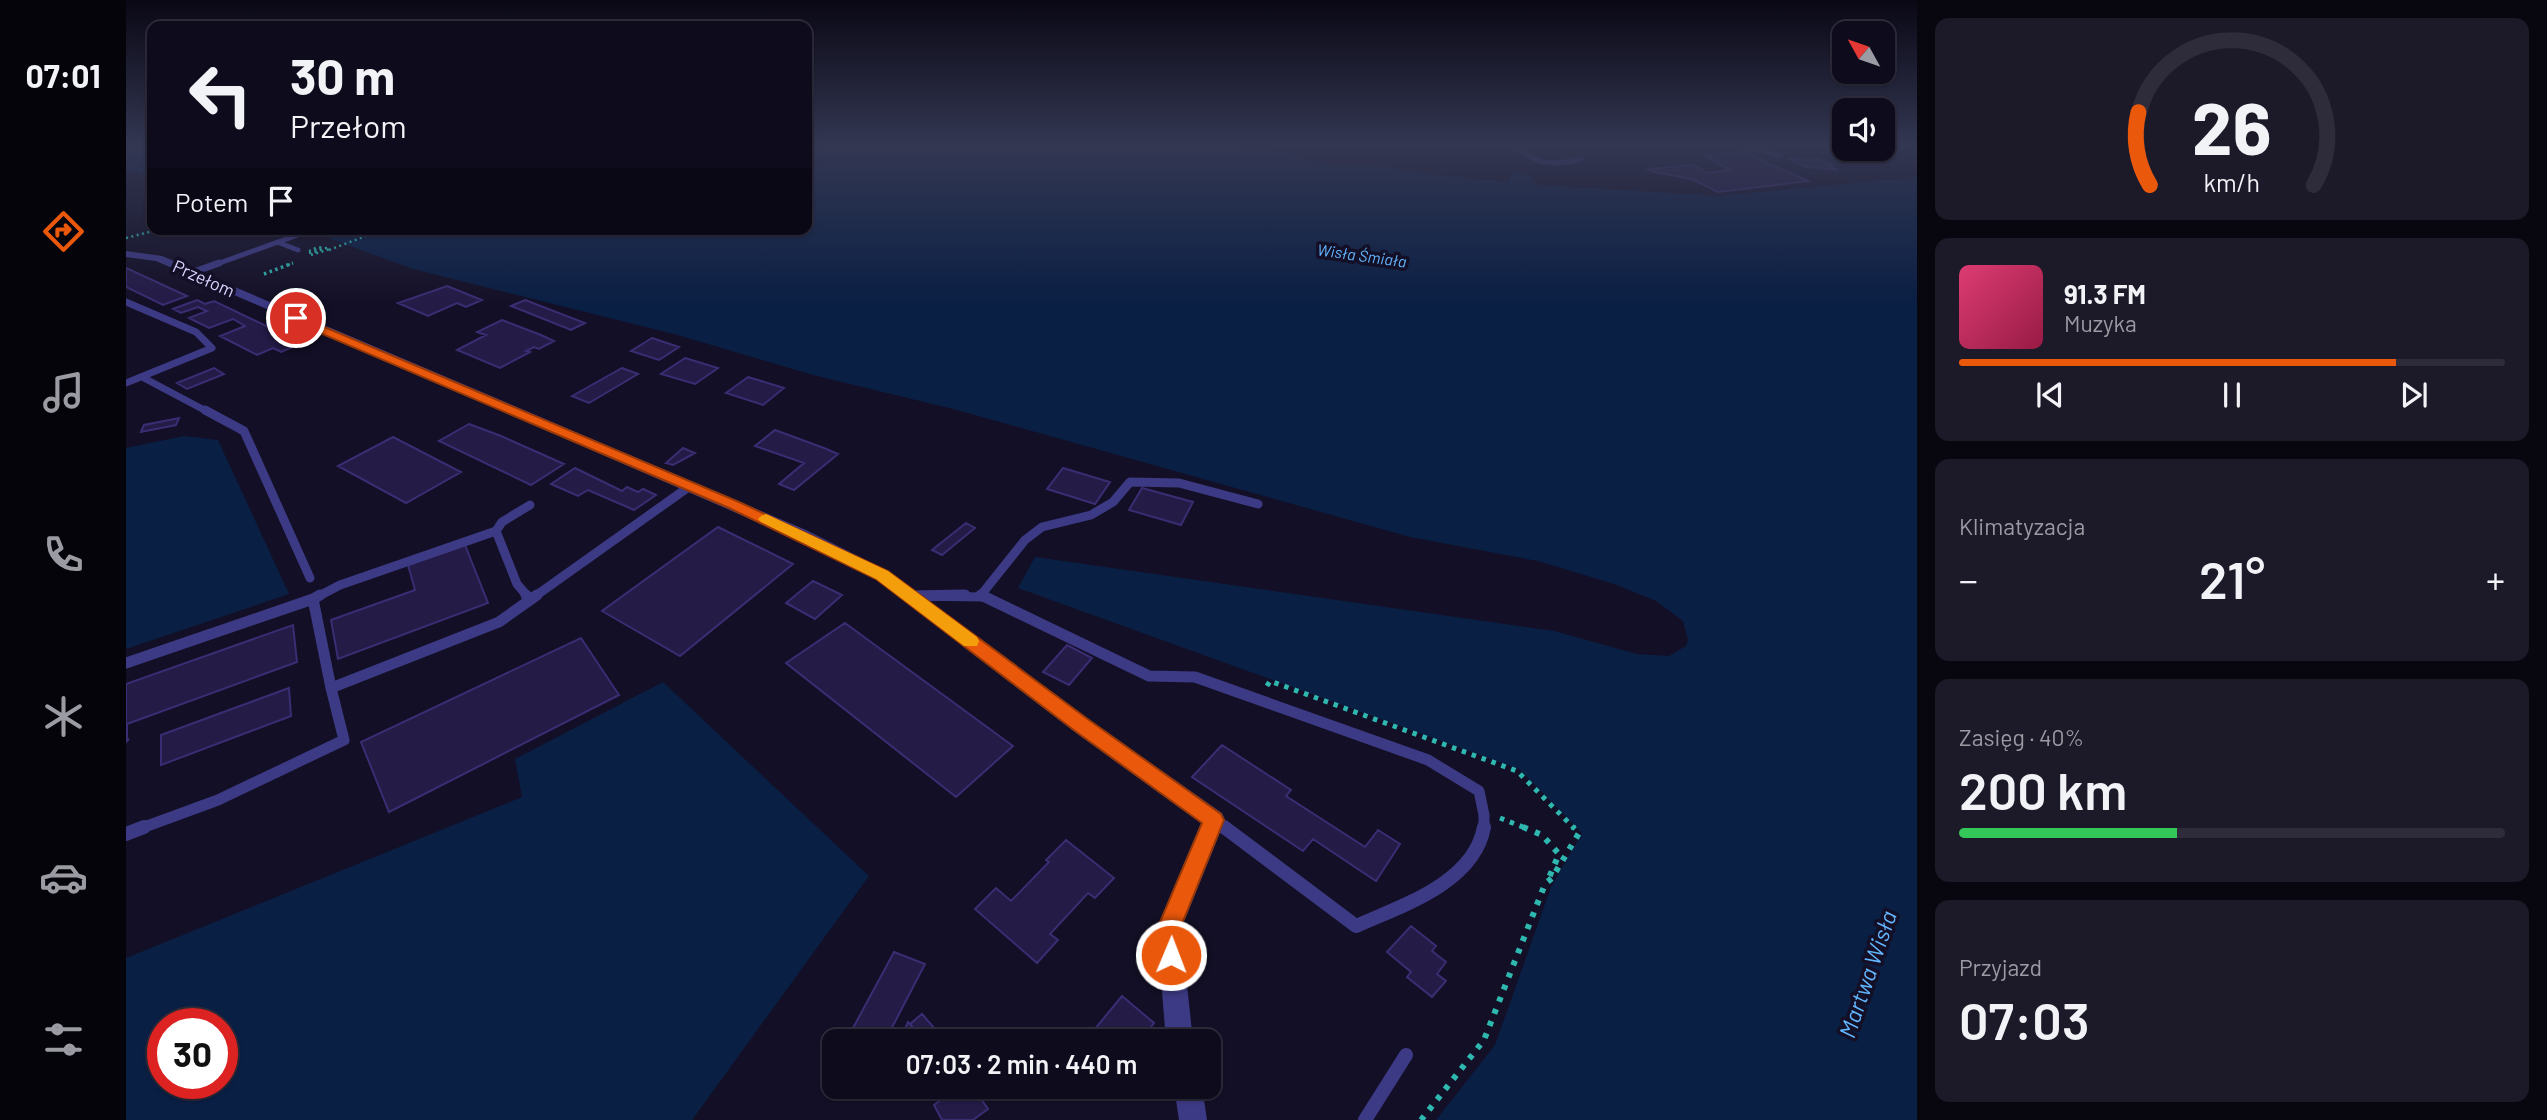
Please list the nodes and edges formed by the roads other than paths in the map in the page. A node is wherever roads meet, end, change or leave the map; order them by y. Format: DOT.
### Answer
graph roads {
  1 [pos="297,235"];
  2 [pos="126,241"];
  3 [pos="277,242"];
  4 [pos="298,250"];
  5 [pos="126,253"];
  6 [pos="191,273"];
  7 [pos="128,304"];
  8 [pos="142,377"];
  9 [pos="126,383"];
  10 [pos="690,486"];
  11 [pos="1258,504"];
  12 [pos="530,505"];
  13 [pos="496,531"];
  14 [pos="310,578"];
  15 [pos="981,595"];
  16 [pos="910,596"];
  17 [pos="313,599"];
  18 [pos="530,600"];
  19 [pos="126,663"];
  20 [pos="331,688"];
  21 [pos="1214,820"];
  22 [pos="126,834"];
  23 [pos="1179,1029"];
  24 [pos="1406,1055"];
  25 [pos="1190,1099"];
  26 [pos="1193,1120"];
  27 [pos="1365,1120"];
  1 -- 3 [label="lane"];
  2 -- 5 [label="street, Przełom"];
  3 -- 4 [label="lane"];
  3 -- 6 [label="lane"];
  5 -- 6 [label="street, Przełom"];
  6 -- 10 [label="street, Przełom"];
  7 -- 8 [label="lane"];
  8 -- 9 [label="lane"];
  8 -- 14 [label="lane"];
  10 -- 16 [label="street, Przełom"];
  10 -- 18 [label="lane"];
  11 -- 15 [label="lane"];
  12 -- 13 [label="lane"];
  13 -- 17 [label="lane"];
  13 -- 18 [label="lane"];
  15 -- 16 [label="lane"];
  15 -- 21 [label="lane"];
  16 -- 21 [label="street, Przełom"];
  17 -- 19 [label="lane"];
  17 -- 20 [label="lane"];
  18 -- 20 [label="lane"];
  20 -- 22 [label="lane"];
  21 -- 23 [label="street"];
  24 -- 27 [label="lane"];
  25 -- 26 [label="street"];
}
